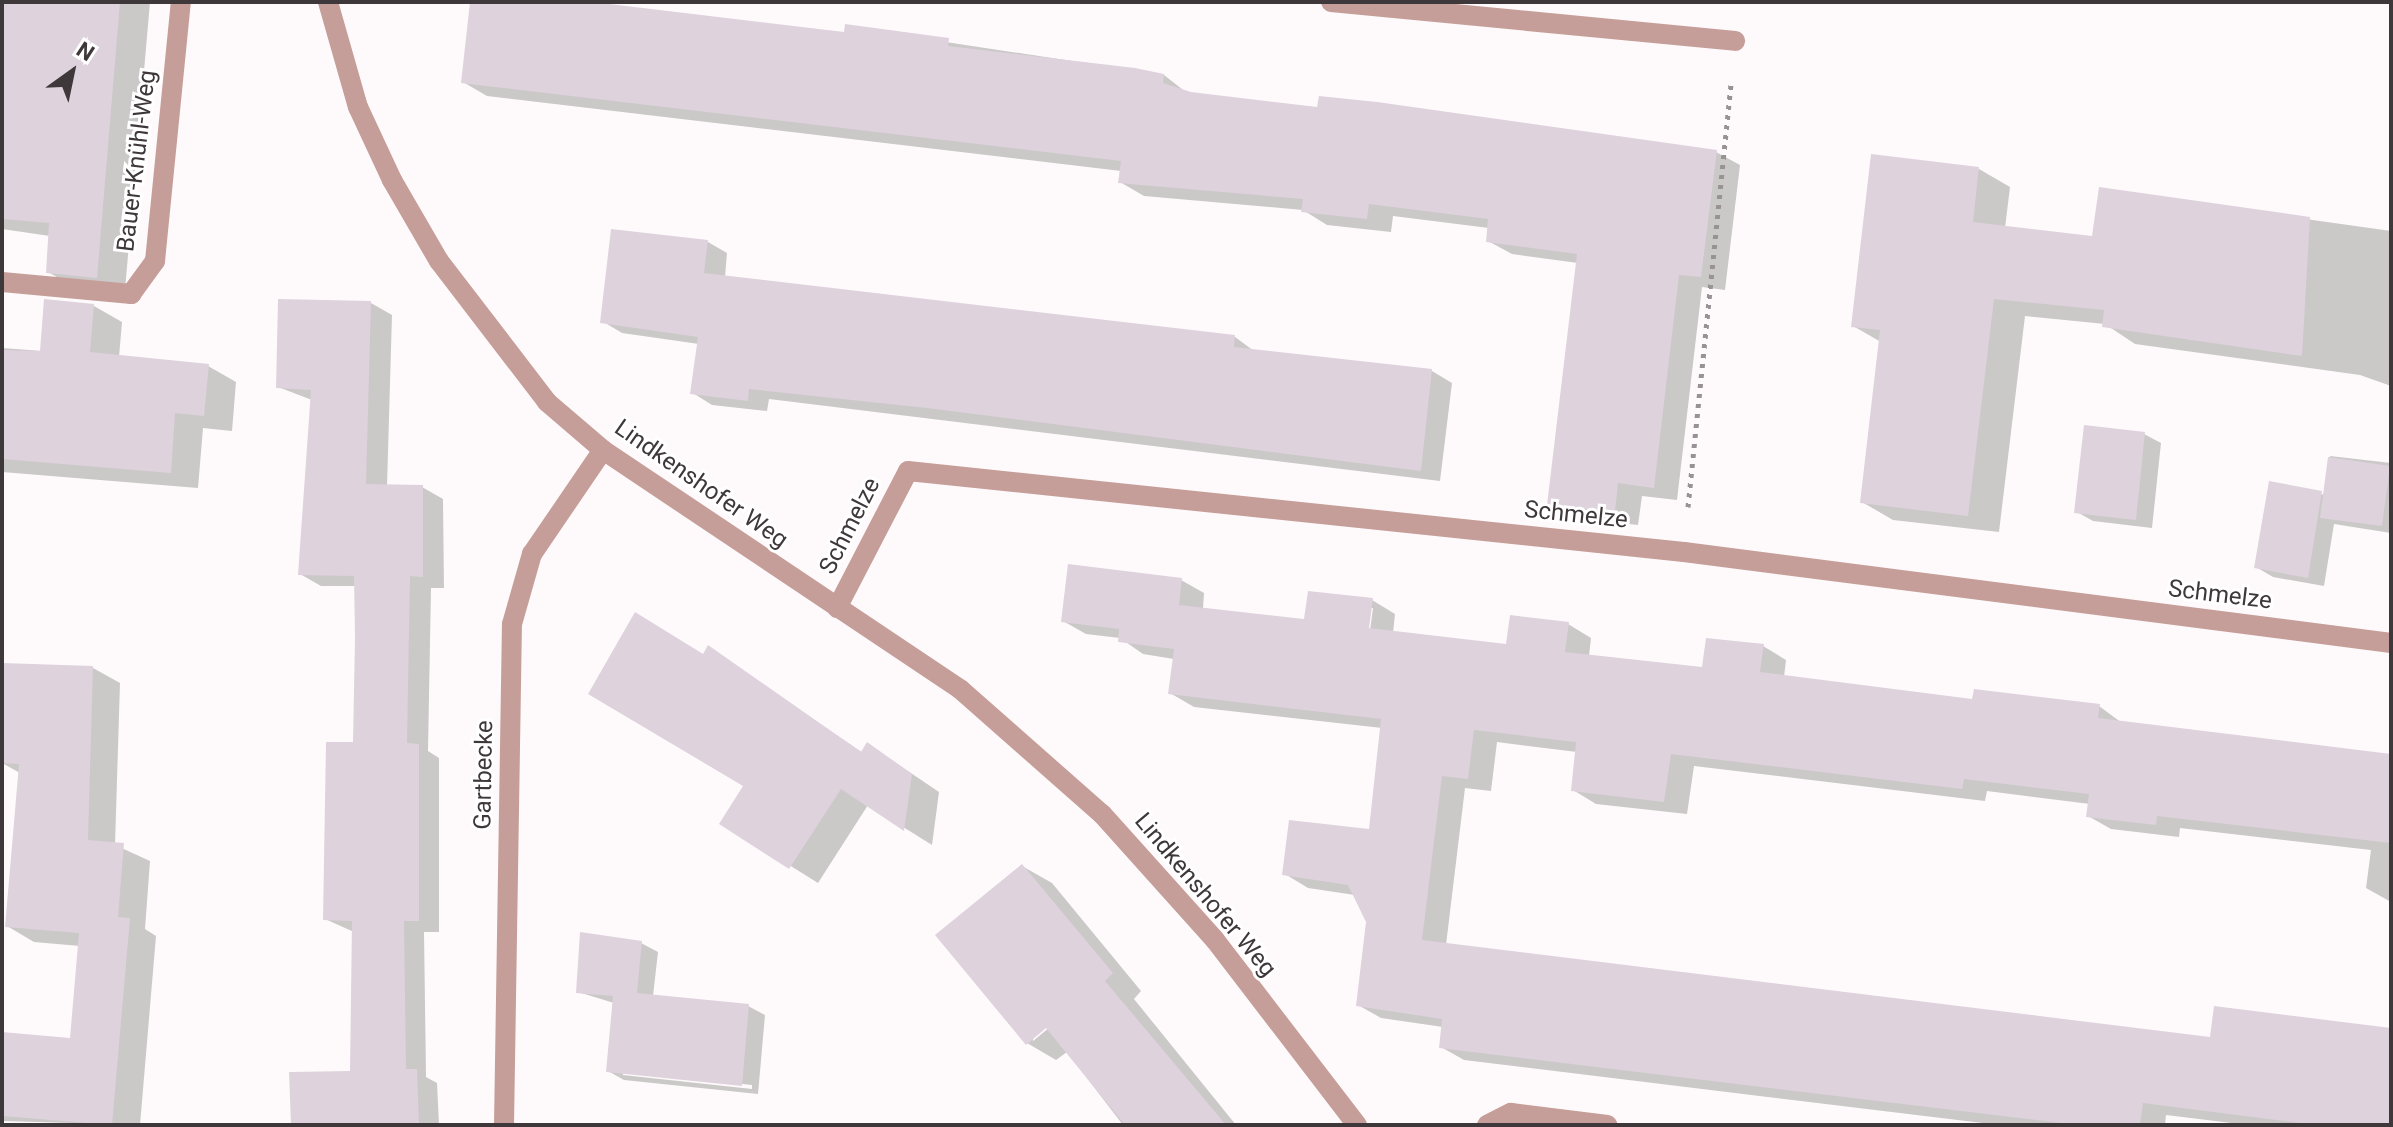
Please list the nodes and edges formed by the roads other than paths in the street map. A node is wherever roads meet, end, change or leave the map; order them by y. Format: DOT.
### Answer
graph roads {
  1 [pos="181,2"];
  2 [pos="328,2"];
  3 [pos="1331,2"];
  4 [pos="1735,41"];
  5 [pos="6,283"];
  6 [pos="603,450"];
  7 [pos="837,608"];
  8 [pos="2391,643"];
  9 [pos="504,1125"];
  10 [pos="1357,1125"];
  11 [pos="1487,1125"];
  12 [pos="1607,1125"];
  1 -- 5 [label="street, Bauer-Knühl-Weg"];
  2 -- 6 [label="street, Lindkenshofer Weg"];
  3 -- 4 [label="street"];
  6 -- 7 [label="street, Lindkenshofer Weg"];
  6 -- 9 [label="street, Gartbecke"];
  7 -- 8 [label="street, Schmelze"];
  7 -- 10 [label="street, Lindkenshofer Weg"];
  11 -- 12 [label="street"];
}
